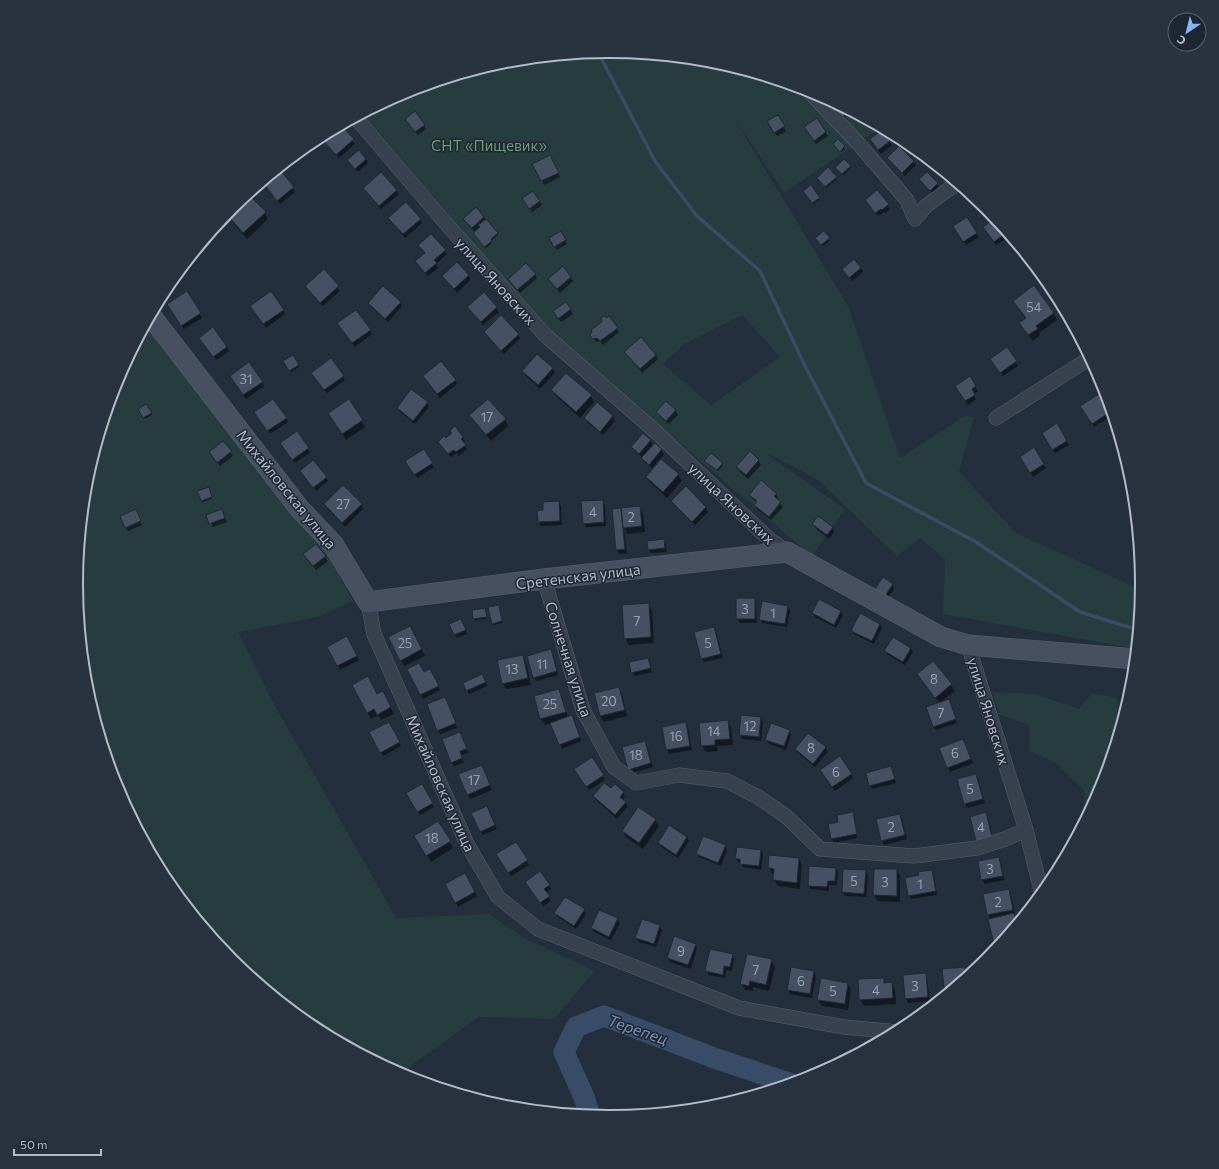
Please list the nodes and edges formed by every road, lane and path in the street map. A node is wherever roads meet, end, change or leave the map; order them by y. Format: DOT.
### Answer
graph roads {
  1 [pos="819,102"];
  2 [pos="359,122"];
  3 [pos="953,186"];
  4 [pos="154,320"];
  5 [pos="1086,361"];
  6 [pos="996,418"];
  7 [pos="788,552"];
  8 [pos="544,580"];
  9 [pos="368,602"];
  10 [pos="968,645"];
  11 [pos="1130,659"];
  12 [pos="1026,830"];
  13 [pos="1040,887"];
  14 [pos="887,1031"];
  1 -- 3 [label="street"];
  2 -- 7 [label="street, улица Яновских"];
  4 -- 9 [label="street, Михайловская улица"];
  5 -- 6 [label="street"];
  7 -- 8 [label="street, Сретенская улица"];
  7 -- 10 [label="street, улица Яновских"];
  8 -- 9 [label="street, Сретенская улица"];
  8 -- 12 [label="street, Солнечная улица"];
  9 -- 14 [label="street, Михайловская улица"];
  10 -- 11 [label="street"];
  10 -- 12 [label="street, улица Яновских"];
  12 -- 13 [label="street, улица Яновских"];
}
